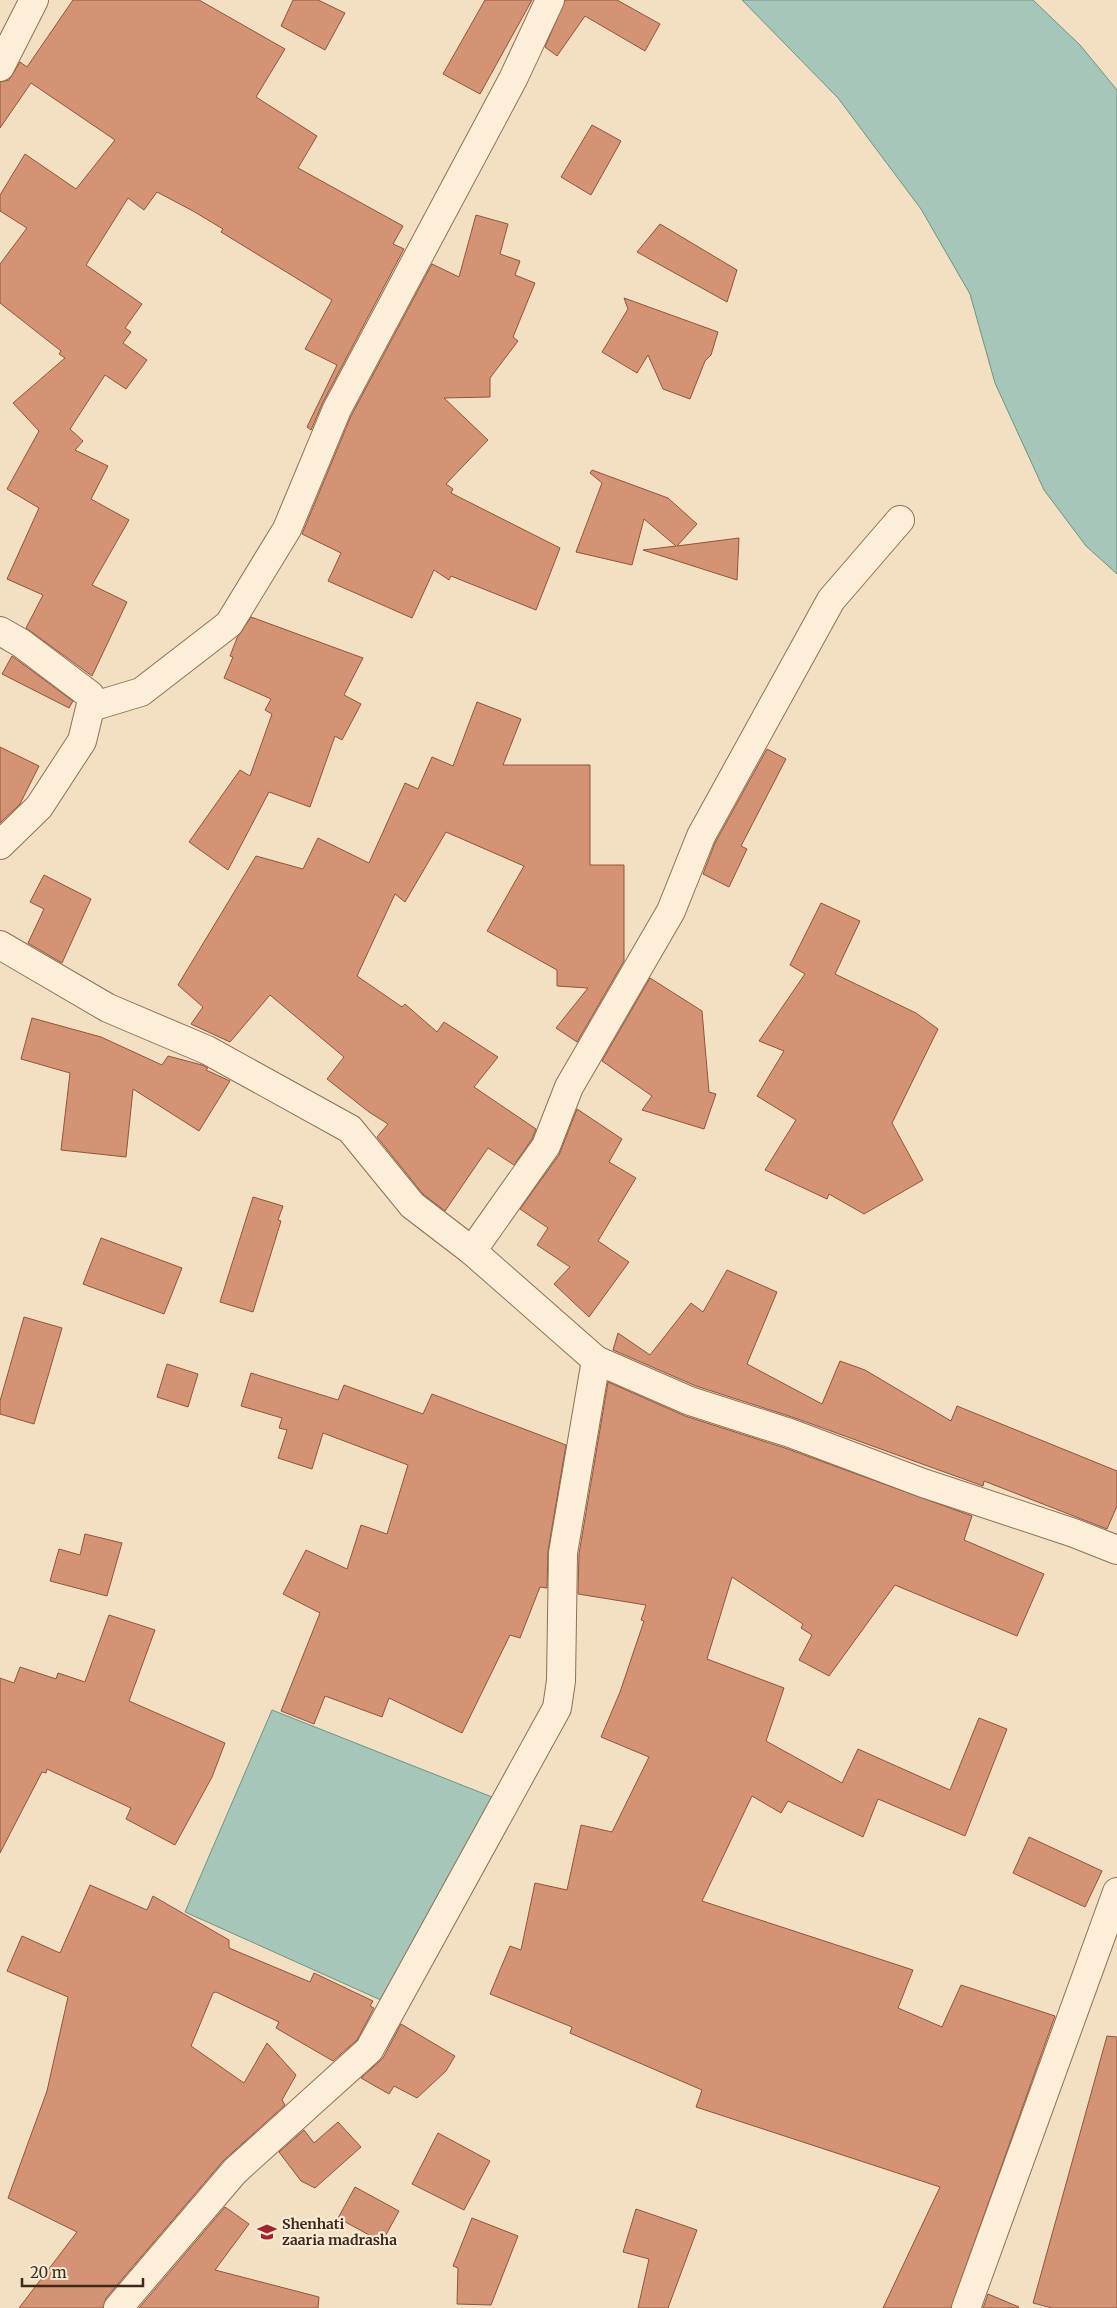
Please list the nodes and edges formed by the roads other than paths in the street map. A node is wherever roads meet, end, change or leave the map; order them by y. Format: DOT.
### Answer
graph roads {
  1 [pos="34,0"];
  2 [pos="550,0"];
  3 [pos="0,67"];
  4 [pos="900,520"];
  5 [pos="0,631"];
  6 [pos="91,707"];
  7 [pos="0,845"];
  8 [pos="0,945"];
  9 [pos="472,1251"];
  10 [pos="596,1360"];
  11 [pos="1117,1550"];
  12 [pos="1117,1892"];
  13 [pos="118,2308"];
  14 [pos="966,2308"];
  1 -- 3 [label="street"];
  2 -- 6 [label="street"];
  4 -- 9 [label="street"];
  5 -- 6 [label="street"];
  6 -- 7 [label="street"];
  8 -- 9 [label="street"];
  9 -- 10 [label="street"];
  10 -- 11 [label="street"];
  10 -- 13 [label="street"];
  12 -- 14 [label="street"];
}
